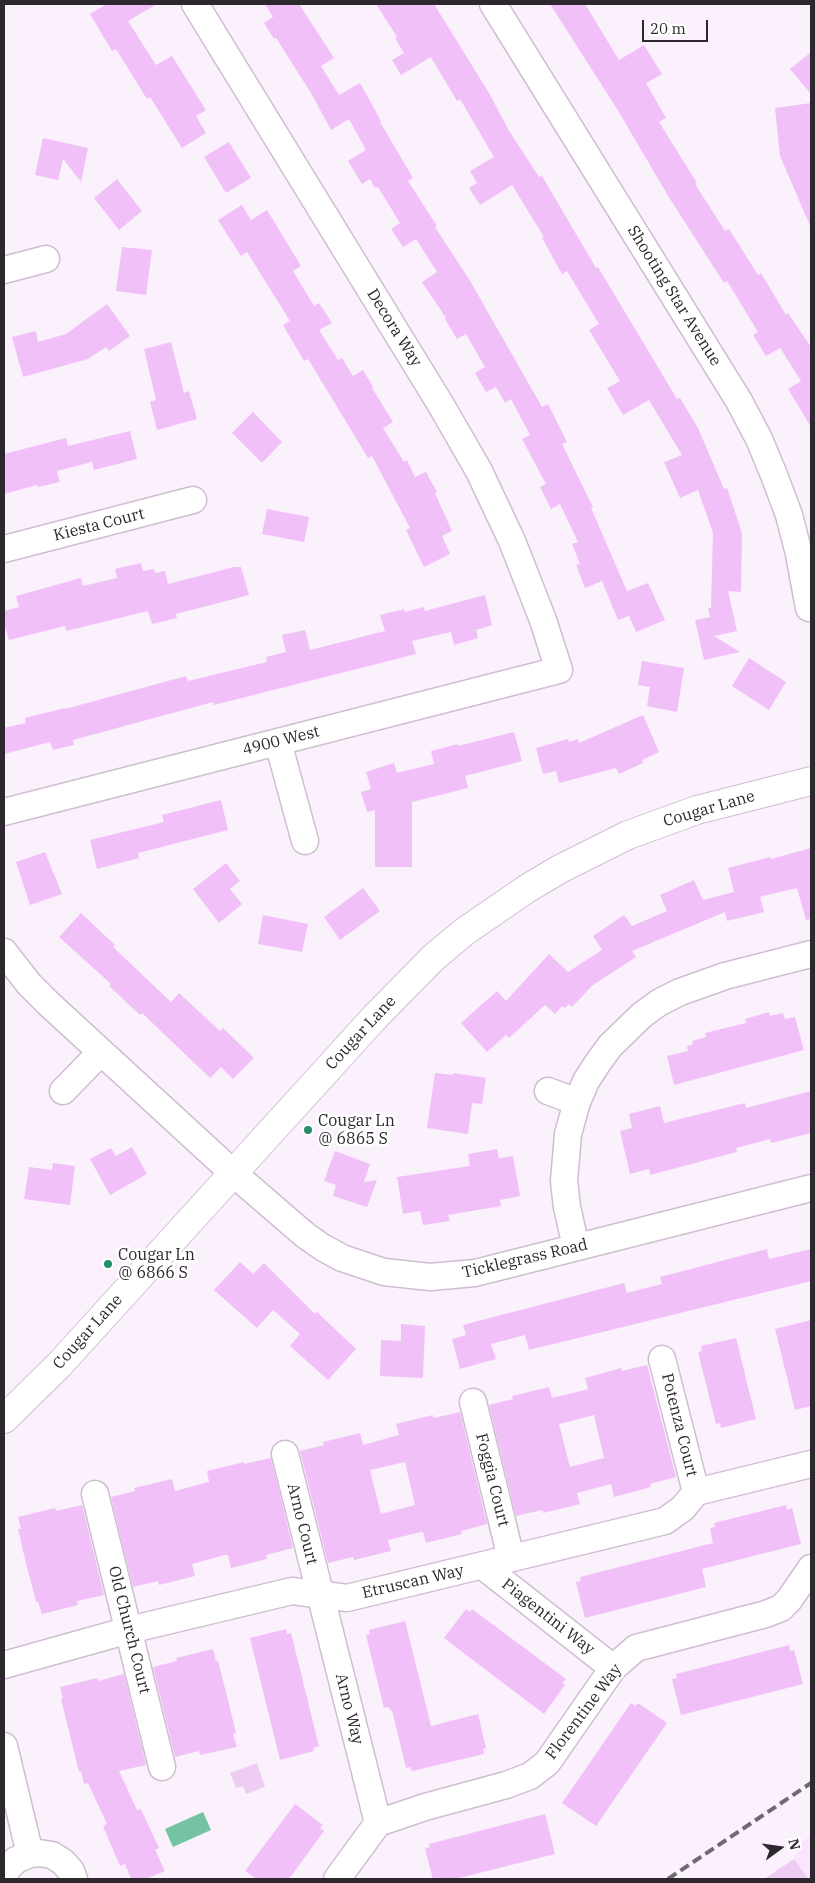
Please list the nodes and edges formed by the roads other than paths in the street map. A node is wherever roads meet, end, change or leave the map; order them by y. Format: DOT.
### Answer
graph roads {
  1 [pos="195,4"];
  2 [pos="493,4"];
  3 [pos="46,259"];
  4 [pos="4,270"];
  5 [pos="193,500"];
  6 [pos="4,550"];
  7 [pos="810,607"];
  8 [pos="559,670"];
  9 [pos="278,742"];
  10 [pos="811,781"];
  11 [pos="4,812"];
  12 [pos="304,841"];
  13 [pos="4,952"];
  14 [pos="811,954"];
  15 [pos="101,1052"];
  16 [pos="548,1091"];
  17 [pos="63,1092"];
  18 [pos="576,1102"];
  19 [pos="233,1173"];
  20 [pos="811,1188"];
  21 [pos="576,1247"];
  22 [pos="662,1359"];
  23 [pos="473,1402"];
  24 [pos="4,1419"];
  25 [pos="285,1454"];
  26 [pos="811,1464"];
  27 [pos="696,1492"];
  28 [pos="95,1494"];
  29 [pos="511,1558"];
  30 [pos="483,1566"];
  31 [pos="811,1568"];
  32 [pos="320,1594"];
  33 [pos="129,1630"];
  34 [pos="4,1665"];
  35 [pos="613,1668"];
  36 [pos="4,1746"];
  37 [pos="162,1767"];
  38 [pos="378,1823"];
  39 [pos="30,1854"];
  40 [pos="4,1876"];
  41 [pos="74,1879"];
  42 [pos="337,1879"];
  1 -- 8 [label="street, Decora Way"];
  2 -- 7 [label="street, Shooting Star Avenue"];
  3 -- 4 [label="street"];
  5 -- 6 [label="street, Kiesta Court"];
  8 -- 9 [label="street, 4900 West"];
  9 -- 11 [label="street, 4900 West"];
  9 -- 12 [label="street"];
  10 -- 19 [label="main road, Cougar Lane"];
  13 -- 15 [label="street, Ticklegrass Road"];
  14 -- 18 [label="street"];
  15 -- 17 [label="street"];
  15 -- 19 [label="street, Ticklegrass Road"];
  16 -- 18 [label="street"];
  18 -- 21 [label="street"];
  19 -- 21 [label="street, Ticklegrass Road"];
  19 -- 24 [label="main road, Cougar Lane"];
  20 -- 21 [label="street, Ticklegrass Road"];
  22 -- 27 [label="street, Potenza Court"];
  23 -- 29 [label="street, Foggia Court"];
  25 -- 32 [label="street, Arno Court"];
  26 -- 27 [label="street"];
  27 -- 29 [label="street, Etruscan Way"];
  28 -- 33 [label="street, Old Church Court"];
  29 -- 30 [label="street, Etruscan Way"];
  30 -- 32 [label="street, Etruscan Way"];
  30 -- 35 [label="street, Piagentini Way"];
  31 -- 35 [label="street, Florentine Way"];
  32 -- 33 [label="street, Etruscan Way"];
  32 -- 38 [label="street, Arno Way"];
  33 -- 34 [label="street, Etruscan Way"];
  33 -- 37 [label="street, Old Church Court"];
  35 -- 38 [label="street, Florentine Way"];
  36 -- 39 [label="street"];
  38 -- 42 [label="street"];
  39 -- 40 [label="street"];
  39 -- 41 [label="street"];
}
